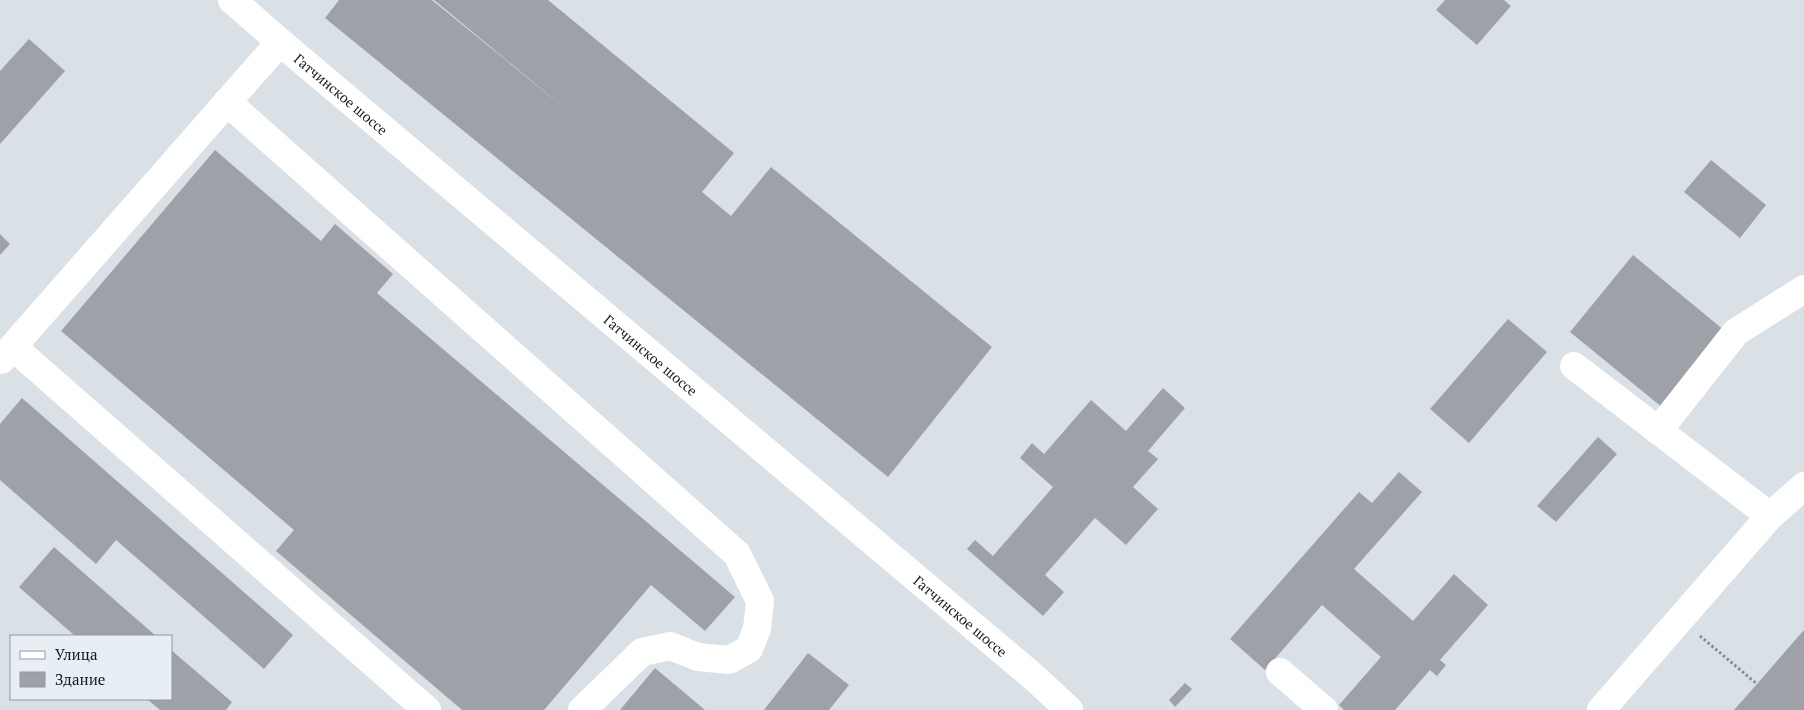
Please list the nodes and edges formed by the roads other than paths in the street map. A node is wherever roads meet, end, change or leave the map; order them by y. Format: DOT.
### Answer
graph roads {
  1 [pos="232,0"];
  2 [pos="280,42"];
  3 [pos="227,102"];
  4 [pos="1804,289"];
  5 [pos="6,354"];
  6 [pos="1574,366"];
  7 [pos="1658,431"];
  8 [pos="1804,486"];
  9 [pos="1770,516"];
  10 [pos="1280,672"];
  11 [pos="426,710"];
  12 [pos="582,710"];
  13 [pos="1069,710"];
  14 [pos="1324,710"];
  15 [pos="1601,710"];
  1 -- 2 [label="street, Гатчинское шоссе"];
  2 -- 3 [label="street"];
  2 -- 13 [label="street, Гатчинское шоссе"];
  3 -- 5 [label="street"];
  3 -- 12 [label="street"];
  4 -- 7 [label="street"];
  5 -- 11 [label="street"];
  6 -- 7 [label="street"];
  7 -- 9 [label="street"];
  8 -- 9 [label="street"];
  9 -- 15 [label="street"];
  10 -- 14 [label="street"];
}
